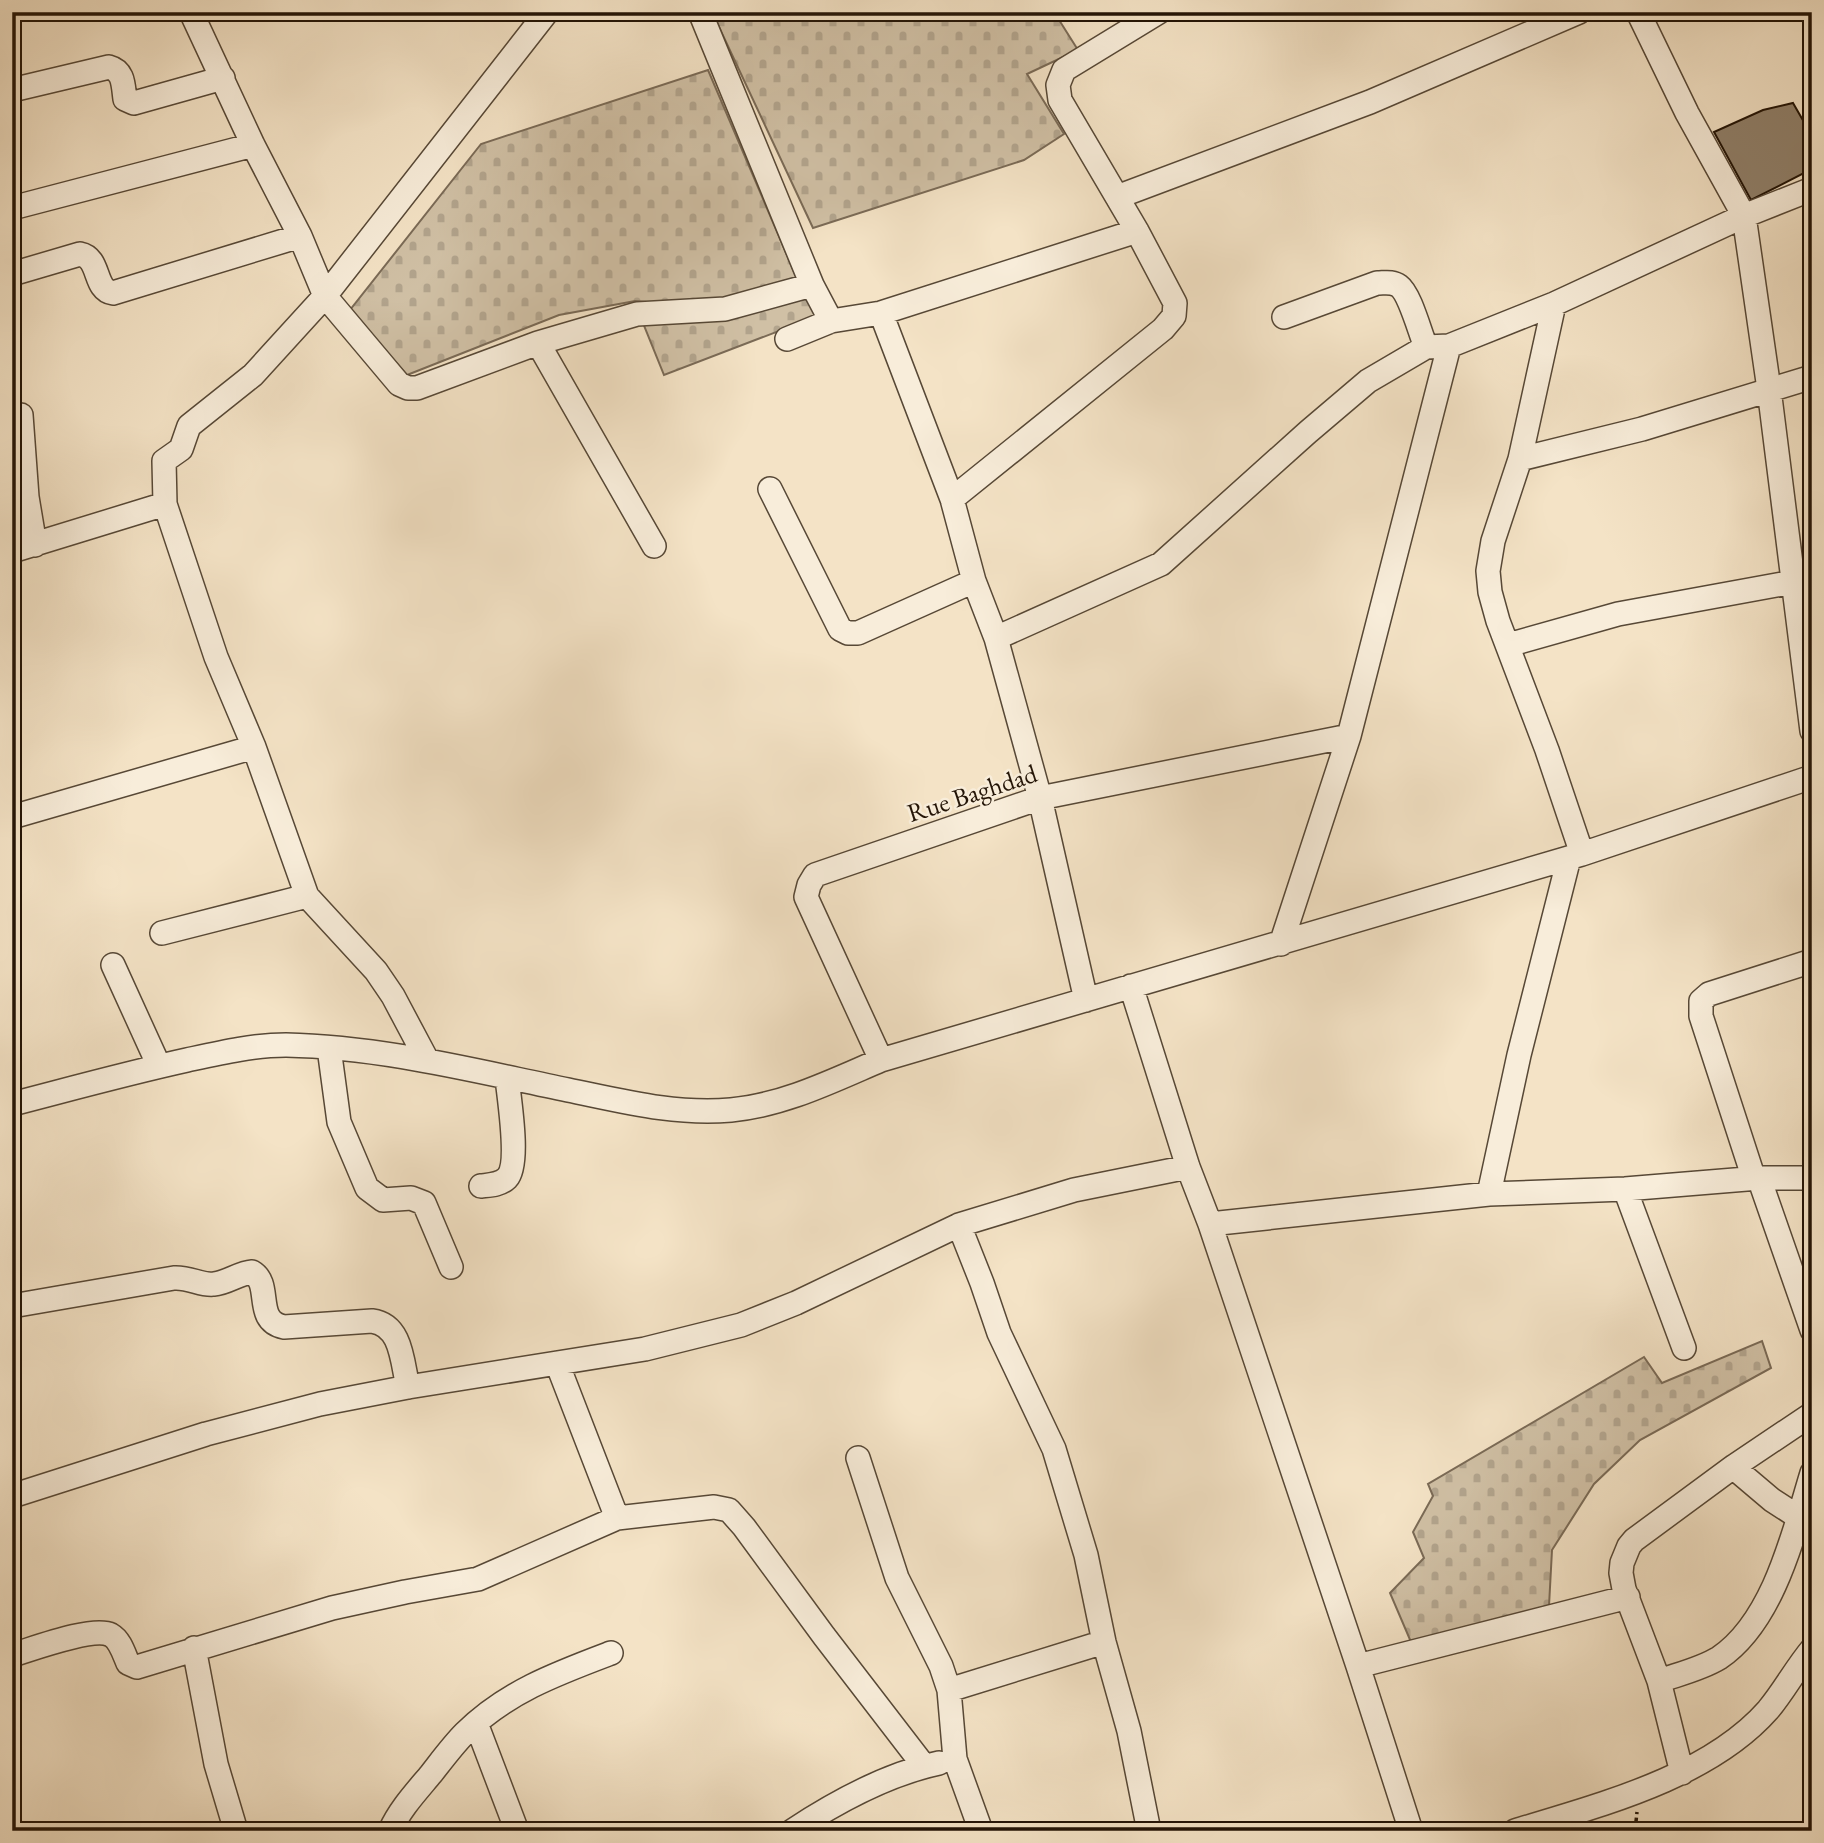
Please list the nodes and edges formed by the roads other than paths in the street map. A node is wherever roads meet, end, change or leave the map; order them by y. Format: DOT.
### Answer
graph roads {
  1 [pos="191,12"];
  2 [pos="547,12"];
  3 [pos="700,12"];
  4 [pos="1159,12"];
  5 [pos="1579,12"];
  6 [pos="1639,12"];
  7 [pos="223,78"];
  8 [pos="12,90"];
  9 [pos="253,145"];
  10 [pos="1812,189"];
  11 [pos="1117,197"];
  12 [pos="12,208"];
  13 [pos="1744,216"];
  14 [pos="1137,231"];
  15 [pos="300,236"];
  16 [pos="12,274"];
  17 [pos="812,285"];
  18 [pos="324,296"];
  19 [pos="1554,304"];
  20 [pos="881,313"];
  21 [pos="1284,317"];
  22 [pos="831,321"];
  23 [pos="788,338"];
  24 [pos="538,344"];
  25 [pos="1449,346"];
  26 [pos="1426,347"];
  27 [pos="1812,377"];
  28 [pos="1769,388"];
  29 [pos="21,415"];
  30 [pos="1520,459"];
  31 [pos="770,489"];
  32 [pos="952,499"];
  33 [pos="165,504"];
  34 [pos="35,545"];
  35 [pos="654,547"];
  36 [pos="12,551"];
  37 [pos="974,580"];
  38 [pos="1793,582"];
  39 [pos="996,638"];
  40 [pos="1508,645"];
  41 [pos="1812,731"];
  42 [pos="1349,736"];
  43 [pos="254,747"];
  44 [pos="1812,777"];
  45 [pos="1040,798"];
  46 [pos="12,817"];
  47 [pos="1576,856"];
  48 [pos="307,896"];
  49 [pos="162,933"];
  50 [pos="1281,944"];
  51 [pos="1812,961"];
  52 [pos="113,965"];
  53 [pos="1131,986"];
  54 [pos="1086,1000"];
  55 [pos="329,1048"];
  56 [pos="427,1060"];
  57 [pos="881,1060"];
  58 [pos="159,1066"];
  59 [pos="507,1078"];
  60 [pos="12,1104"];
  61 [pos="1188,1167"];
  62 [pos="1756,1178"];
  63 [pos="1812,1178"];
  64 [pos="481,1186"];
  65 [pos="1625,1188"];
  66 [pos="1489,1194"];
  67 [pos="1210,1224"];
  68 [pos="959,1225"];
  69 [pos="451,1267"];
  70 [pos="12,1306"];
  71 [pos="1812,1330"];
  72 [pos="1685,1348"];
  73 [pos="557,1363"];
  74 [pos="408,1387"];
  75 [pos="1812,1414"];
  76 [pos="858,1458"];
  77 [pos="1733,1467"];
  78 [pos="1812,1473"];
  79 [pos="12,1496"];
  80 [pos="617,1518"];
  81 [pos="1805,1522"];
  82 [pos="1628,1597"];
  83 [pos="1104,1642"];
  84 [pos="194,1648"];
  85 [pos="1812,1649"];
  86 [pos="611,1653"];
  87 [pos="12,1655"];
  88 [pos="1359,1666"];
  89 [pos="1659,1681"];
  90 [pos="949,1690"];
  91 [pos="476,1723"];
  92 [pos="955,1759"];
  93 [pos="924,1766"];
  94 [pos="1682,1773"];
  95 [pos="818,1823"];
  96 [pos="236,1831"];
  97 [pos="390,1831"];
  98 [pos="517,1831"];
  99 [pos="792,1831"];
  100 [pos="981,1831"];
  101 [pos="1149,1831"];
  102 [pos="1411,1831"];
  103 [pos="1515,1831"];
  1 -- 7 [label="street"];
  2 -- 18 [label="street"];
  3 -- 17 [label="street"];
  4 -- 11 [label="street"];
  5 -- 11 [label="street"];
  6 -- 13 [label="street"];
  7 -- 8 [label="street"];
  7 -- 9 [label="street"];
  9 -- 12 [label="street"];
  9 -- 15 [label="street"];
  10 -- 13 [label="street"];
  11 -- 14 [label="street"];
  13 -- 19 [label="street"];
  13 -- 28 [label="street"];
  14 -- 20 [label="street"];
  14 -- 32 [label="street"];
  15 -- 16 [label="street"];
  15 -- 18 [label="street"];
  17 -- 22 [label="street"];
  17 -- 24 [label="street"];
  18 -- 24 [label="street"];
  18 -- 33 [label="street"];
  19 -- 25 [label="street"];
  19 -- 30 [label="street"];
  20 -- 22 [label="street"];
  20 -- 32 [label="street"];
  21 -- 26 [label="street"];
  22 -- 23 [label="street"];
  24 -- 35 [label="street"];
  25 -- 26 [label="street"];
  25 -- 42 [label="street"];
  26 -- 39 [label="street"];
  27 -- 28 [label="street"];
  28 -- 30 [label="street"];
  28 -- 38 [label="street"];
  29 -- 34 [label="street"];
  30 -- 40 [label="street"];
  31 -- 37 [label="street"];
  32 -- 37 [label="street"];
  33 -- 34 [label="street"];
  33 -- 43 [label="street"];
  34 -- 36 [label="street"];
  37 -- 39 [label="street"];
  38 -- 40 [label="street"];
  38 -- 41 [label="street"];
  39 -- 45 [label="street"];
  40 -- 47 [label="street"];
  42 -- 45 [label="street, Rue Baghdad"];
  42 -- 50 [label="street"];
  43 -- 46 [label="street"];
  43 -- 48 [label="street"];
  44 -- 47 [label="street"];
  45 -- 54 [label="street"];
  45 -- 57 [label="street, Rue Baghdad"];
  47 -- 50 [label="street"];
  47 -- 66 [label="street"];
  48 -- 49 [label="street"];
  48 -- 56 [label="street"];
  50 -- 53 [label="street"];
  51 -- 62 [label="street"];
  52 -- 58 [label="street"];
  53 -- 54 [label="street"];
  53 -- 61 [label="street"];
  54 -- 57 [label="street"];
  55 -- 56 [label="street"];
  55 -- 58 [label="street"];
  55 -- 69 [label="street"];
  56 -- 59 [label="street"];
  57 -- 59 [label="street"];
  58 -- 60 [label="street"];
  59 -- 64 [label="street"];
  61 -- 67 [label="street"];
  61 -- 68 [label="street"];
  62 -- 63 [label="street"];
  62 -- 65 [label="street"];
  62 -- 71 [label="street"];
  65 -- 66 [label="street"];
  65 -- 72 [label="street"];
  66 -- 67 [label="street"];
  67 -- 88 [label="street"];
  68 -- 73 [label="street"];
  68 -- 83 [label="street"];
  70 -- 74 [label="street"];
  73 -- 74 [label="street"];
  73 -- 80 [label="street"];
  74 -- 79 [label="street"];
  75 -- 77 [label="street"];
  76 -- 90 [label="street"];
  77 -- 81 [label="street"];
  77 -- 82 [label="street"];
  78 -- 81 [label="street"];
  80 -- 84 [label="street"];
  80 -- 93 [label="street"];
  81 -- 89 [label="street"];
  82 -- 88 [label="street"];
  82 -- 89 [label="street"];
  83 -- 90 [label="street"];
  83 -- 101 [label="street"];
  84 -- 87 [label="street"];
  84 -- 96 [label="street"];
  85 -- 94 [label="street"];
  86 -- 91 [label="street"];
  88 -- 102 [label="street"];
  89 -- 94 [label="street"];
  90 -- 92 [label="street"];
  91 -- 97 [label="street"];
  91 -- 98 [label="street"];
  92 -- 93 [label="street"];
  92 -- 100 [label="street"];
  93 -- 95 [label="street"];
  94 -- 103 [label="street"];
  95 -- 99 [label="street"];
}
